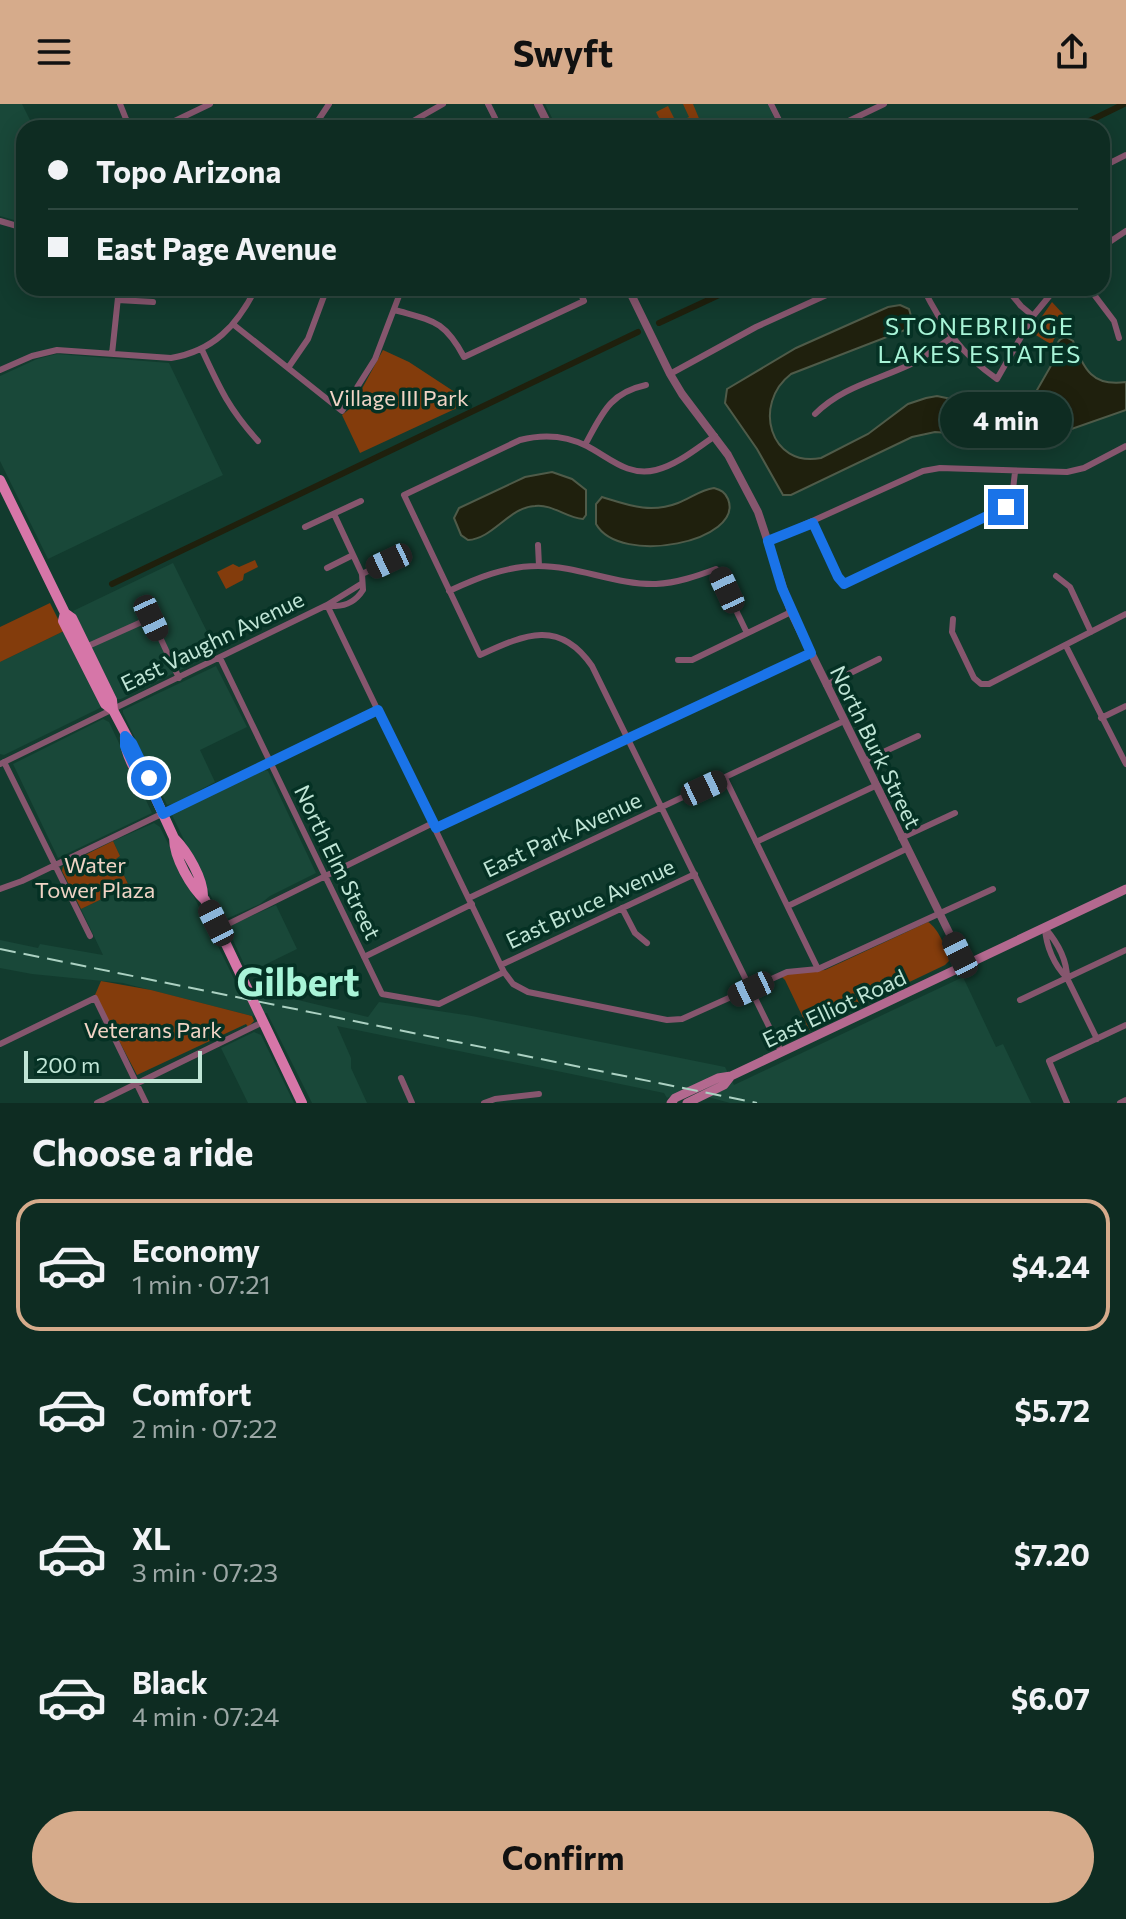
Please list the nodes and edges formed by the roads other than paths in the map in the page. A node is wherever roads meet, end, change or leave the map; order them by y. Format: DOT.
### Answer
graph roads {
  1 [pos="210,104"];
  2 [pos="443,104"];
  3 [pos="884,104"];
  4 [pos="177,120"];
  5 [pos="415,120"];
  6 [pos="851,120"];
  7 [pos="118,296"];
  8 [pos="251,296"];
  9 [pos="324,296"];
  10 [pos="399,296"];
  11 [pos="582,296"];
  12 [pos="632,296"];
  13 [pos="824,296"];
  14 [pos="927,296"];
  15 [pos="1013,296"];
  16 [pos="1049,296"];
  17 [pos="1095,296"];
  18 [pos="118,300"];
  19 [pos="153,302"];
  20 [pos="395,310"];
  21 [pos="1033,316"];
  22 [pos="234,325"];
  23 [pos="951,338"];
  24 [pos="1119,338"];
  25 [pos="202,350"];
  26 [pos="112,354"];
  27 [pos="288,368"];
  28 [pos="0,370"];
  29 [pos="670,374"];
  30 [pos="646,385"];
  31 [pos="815,414"];
  32 [pos="715,436"];
  33 [pos="258,441"];
  34 [pos="585,445"];
  35 [pos="1126,446"];
  36 [pos="1015,472"];
  37 [pos="0,480"];
  38 [pos="361,501"];
  39 [pos="334,514"];
  40 [pos="813,523"];
  41 [pos="305,527"];
  42 [pos="768,541"];
  43 [pos="538,545"];
  44 [pos="353,555"];
  45 [pos="389,561"];
  46 [pos="539,566"];
  47 [pos="327,568"];
  48 [pos="362,574"];
  49 [pos="1056,576"];
  50 [pos="449,591"];
  51 [pos="327,605"];
  52 [pos="791,612"];
  53 [pos="65,613"];
  54 [pos="1126,614"];
  55 [pos="953,619"];
  56 [pos="1091,632"];
  57 [pos="747,633"];
  58 [pos="1066,646"];
  59 [pos="86,647"];
  60 [pos="811,653"];
  61 [pos="220,658"];
  62 [pos="879,659"];
  63 [pos="678,660"];
  64 [pos="179,678"];
  65 [pos="826,685"];
  66 [pos="1126,706"];
  67 [pos="113,710"];
  68 [pos="378,710"];
  69 [pos="1101,718"];
  70 [pos="844,721"];
  71 [pos="918,736"];
  72 [pos="628,739"];
  73 [pos="864,761"];
  74 [pos="270,762"];
  75 [pos="2,763"];
  76 [pos="1126,764"];
  77 [pos="725,778"];
  78 [pos="875,786"];
  79 [pos="662,808"];
  80 [pos="955,813"];
  81 [pos="163,814"];
  82 [pos="434,826"];
  83 [pos="901,838"];
  84 [pos="756,842"];
  85 [pos="906,849"];
  86 [pos="55,866"];
  87 [pos="695,874"];
  88 [pos="325,876"];
  89 [pos="0,889"];
  90 [pos="993,889"];
  91 [pos="1126,889"];
  92 [pos="471,901"];
  93 [pos="788,906"];
  94 [pos="622,908"];
  95 [pos="939,913"];
  96 [pos="1045,928"];
  97 [pos="218,929"];
  98 [pos="90,936"];
  99 [pos="647,943"];
  100 [pos="1126,950"];
  101 [pos="364,957"];
  102 [pos="965,965"];
  103 [pos="503,969"];
  104 [pos="818,969"];
  105 [pos="1067,978"];
  106 [pos="751,989"];
  107 [pos="382,994"];
  108 [pos="1020,1000"];
  109 [pos="263,1022"];
  110 [pos="1126,1025"];
  111 [pos="1097,1039"];
  112 [pos="0,1044"];
  113 [pos="782,1053"];
  114 [pos="731,1076"];
  115 [pos="401,1078"];
  116 [pos="137,1083"];
  117 [pos="539,1094"];
  118 [pos="1126,1100"];
  119 [pos="97,1103"];
  120 [pos="146,1103"];
  121 [pos="302,1103"];
  122 [pos="412,1103"];
  123 [pos="484,1103"];
  124 [pos="671,1103"];
  125 [pos="687,1103"];
  126 [pos="1067,1103"];
  127 [pos="1120,1103"];
  1 -- 4 [label="street"];
  2 -- 5 [label="street"];
  3 -- 6 [label="street"];
  7 -- 18 [label="street"];
  8 -- 22 [label="street"];
  9 -- 27 [label="street"];
  10 -- 20 [label="street"];
  11 -- 20 [label="street"];
  12 -- 29 [label="street, North Burk Street"];
  13 -- 29 [label="street"];
  14 -- 23 [label="street"];
  15 -- 21 [label="street"];
  16 -- 21 [label="street"];
  17 -- 24 [label="street"];
  18 -- 19 [label="street"];
  18 -- 26 [label="street"];
  20 -- 27 [label="street"];
  21 -- 23 [label="street"];
  22 -- 25 [label="street"];
  22 -- 27 [label="street"];
  23 -- 31 [label="street"];
  25 -- 26 [label="street"];
  25 -- 33 [label="street"];
  26 -- 28 [label="street"];
  29 -- 32 [label="street, North Burk Street"];
  30 -- 34 [label="street"];
  32 -- 34 [label="street"];
  32 -- 42 [label="street, North Burk Street"];
  34 -- 50 [label="street"];
  35 -- 36 [label="street"];
  36 -- 40 [label="street"];
  36 -- 40 [label="street"];
  37 -- 53 [label="main road"];
  38 -- 39 [label="street"];
  39 -- 41 [label="street"];
  39 -- 44 [label="street"];
  40 -- 42 [label="street"];
  42 -- 52 [label="street, North Burk Street"];
  43 -- 46 [label="street"];
  44 -- 47 [label="street"];
  44 -- 48 [label="street"];
  45 -- 48 [label="street"];
  46 -- 50 [label="street"];
  46 -- 57 [label="street"];
  48 -- 51 [label="street, East Vaughn Avenue"];
  49 -- 56 [label="street"];
  50 -- 72 [label="street"];
  51 -- 61 [label="street, East Vaughn Avenue"];
  51 -- 68 [label="street"];
  52 -- 57 [label="street"];
  52 -- 60 [label="street, North Burk Street"];
  53 -- 59 [label="main road"];
  53 -- 67 [label="main road"];
  54 -- 56 [label="street"];
  55 -- 58 [label="street"];
  56 -- 58 [label="street"];
  57 -- 63 [label="street"];
  58 -- 69 [label="street"];
  59 -- 64 [label="street"];
  59 -- 67 [label="main road"];
  60 -- 65 [label="street, North Burk Street"];
  60 -- 72 [label="street"];
  61 -- 64 [label="street, East Vaughn Avenue"];
  61 -- 74 [label="street, North Elm Street"];
  62 -- 65 [label="street"];
  64 -- 67 [label="street, East Vaughn Avenue"];
  65 -- 70 [label="street, North Burk Street"];
  66 -- 69 [label="street"];
  67 -- 75 [label="street, East Vaughn Avenue"];
  67 -- 81 [label="main road"];
  68 -- 74 [label="street"];
  68 -- 82 [label="street"];
  69 -- 76 [label="street"];
  70 -- 73 [label="street, North Burk Street"];
  70 -- 77 [label="street, East Park Avenue"];
  71 -- 73 [label="street"];
  72 -- 79 [label="street"];
  72 -- 82 [label="street"];
  73 -- 78 [label="street, North Burk Street"];
  74 -- 81 [label="street"];
  74 -- 88 [label="street, North Elm Street"];
  75 -- 86 [label="street"];
  77 -- 79 [label="street, East Park Avenue"];
  77 -- 84 [label="street"];
  78 -- 83 [label="street, North Burk Street"];
  78 -- 84 [label="street"];
  79 -- 87 [label="street"];
  79 -- 92 [label="street, East Park Avenue"];
  80 -- 83 [label="street"];
  81 -- 86 [label="street"];
  81 -- 97 [label="main road"];
  82 -- 88 [label="street"];
  82 -- 92 [label="street"];
  83 -- 85 [label="street, North Burk Street"];
  84 -- 93 [label="street"];
  85 -- 93 [label="street"];
  85 -- 95 [label="street, North Burk Street"];
  86 -- 89 [label="street"];
  86 -- 98 [label="street"];
  87 -- 94 [label="street, East Bruce Avenue"];
  87 -- 106 [label="street"];
  88 -- 97 [label="street"];
  88 -- 101 [label="street, North Elm Street"];
  90 -- 95 [label="street"];
  91 -- 96 [label="main road, East Elliot Road"];
  92 -- 101 [label="street, East Park Avenue"];
  92 -- 103 [label="street"];
  93 -- 104 [label="street"];
  94 -- 99 [label="street"];
  94 -- 103 [label="street, East Bruce Avenue"];
  95 -- 102 [label="street, North Burk Street"];
  95 -- 104 [label="street"];
  96 -- 102 [label="main road, East Elliot Road"];
  96 -- 105 [label="street"];
  97 -- 109 [label="main road"];
  100 -- 105 [label="street"];
  101 -- 107 [label="street, North Elm Street"];
  102 -- 113 [label="main road, East Elliot Road"];
  103 -- 106 [label="street"];
  103 -- 107 [label="street, East Bruce Avenue"];
  104 -- 106 [label="street"];
  105 -- 108 [label="street"];
  105 -- 111 [label="street"];
  106 -- 113 [label="street"];
  109 -- 116 [label="street"];
  109 -- 121 [label="main road"];
  110 -- 111 [label="street"];
  111 -- 126 [label="street"];
  112 -- 116 [label="street"];
  113 -- 114 [label="main road, East Elliot Road"];
  114 -- 124 [label="main road, East Elliot Road"];
  114 -- 125 [label="main road, East Elliot Road"];
  115 -- 122 [label="street"];
  116 -- 119 [label="street"];
  116 -- 120 [label="street"];
  117 -- 123 [label="street"];
  118 -- 127 [label="street"];
}
